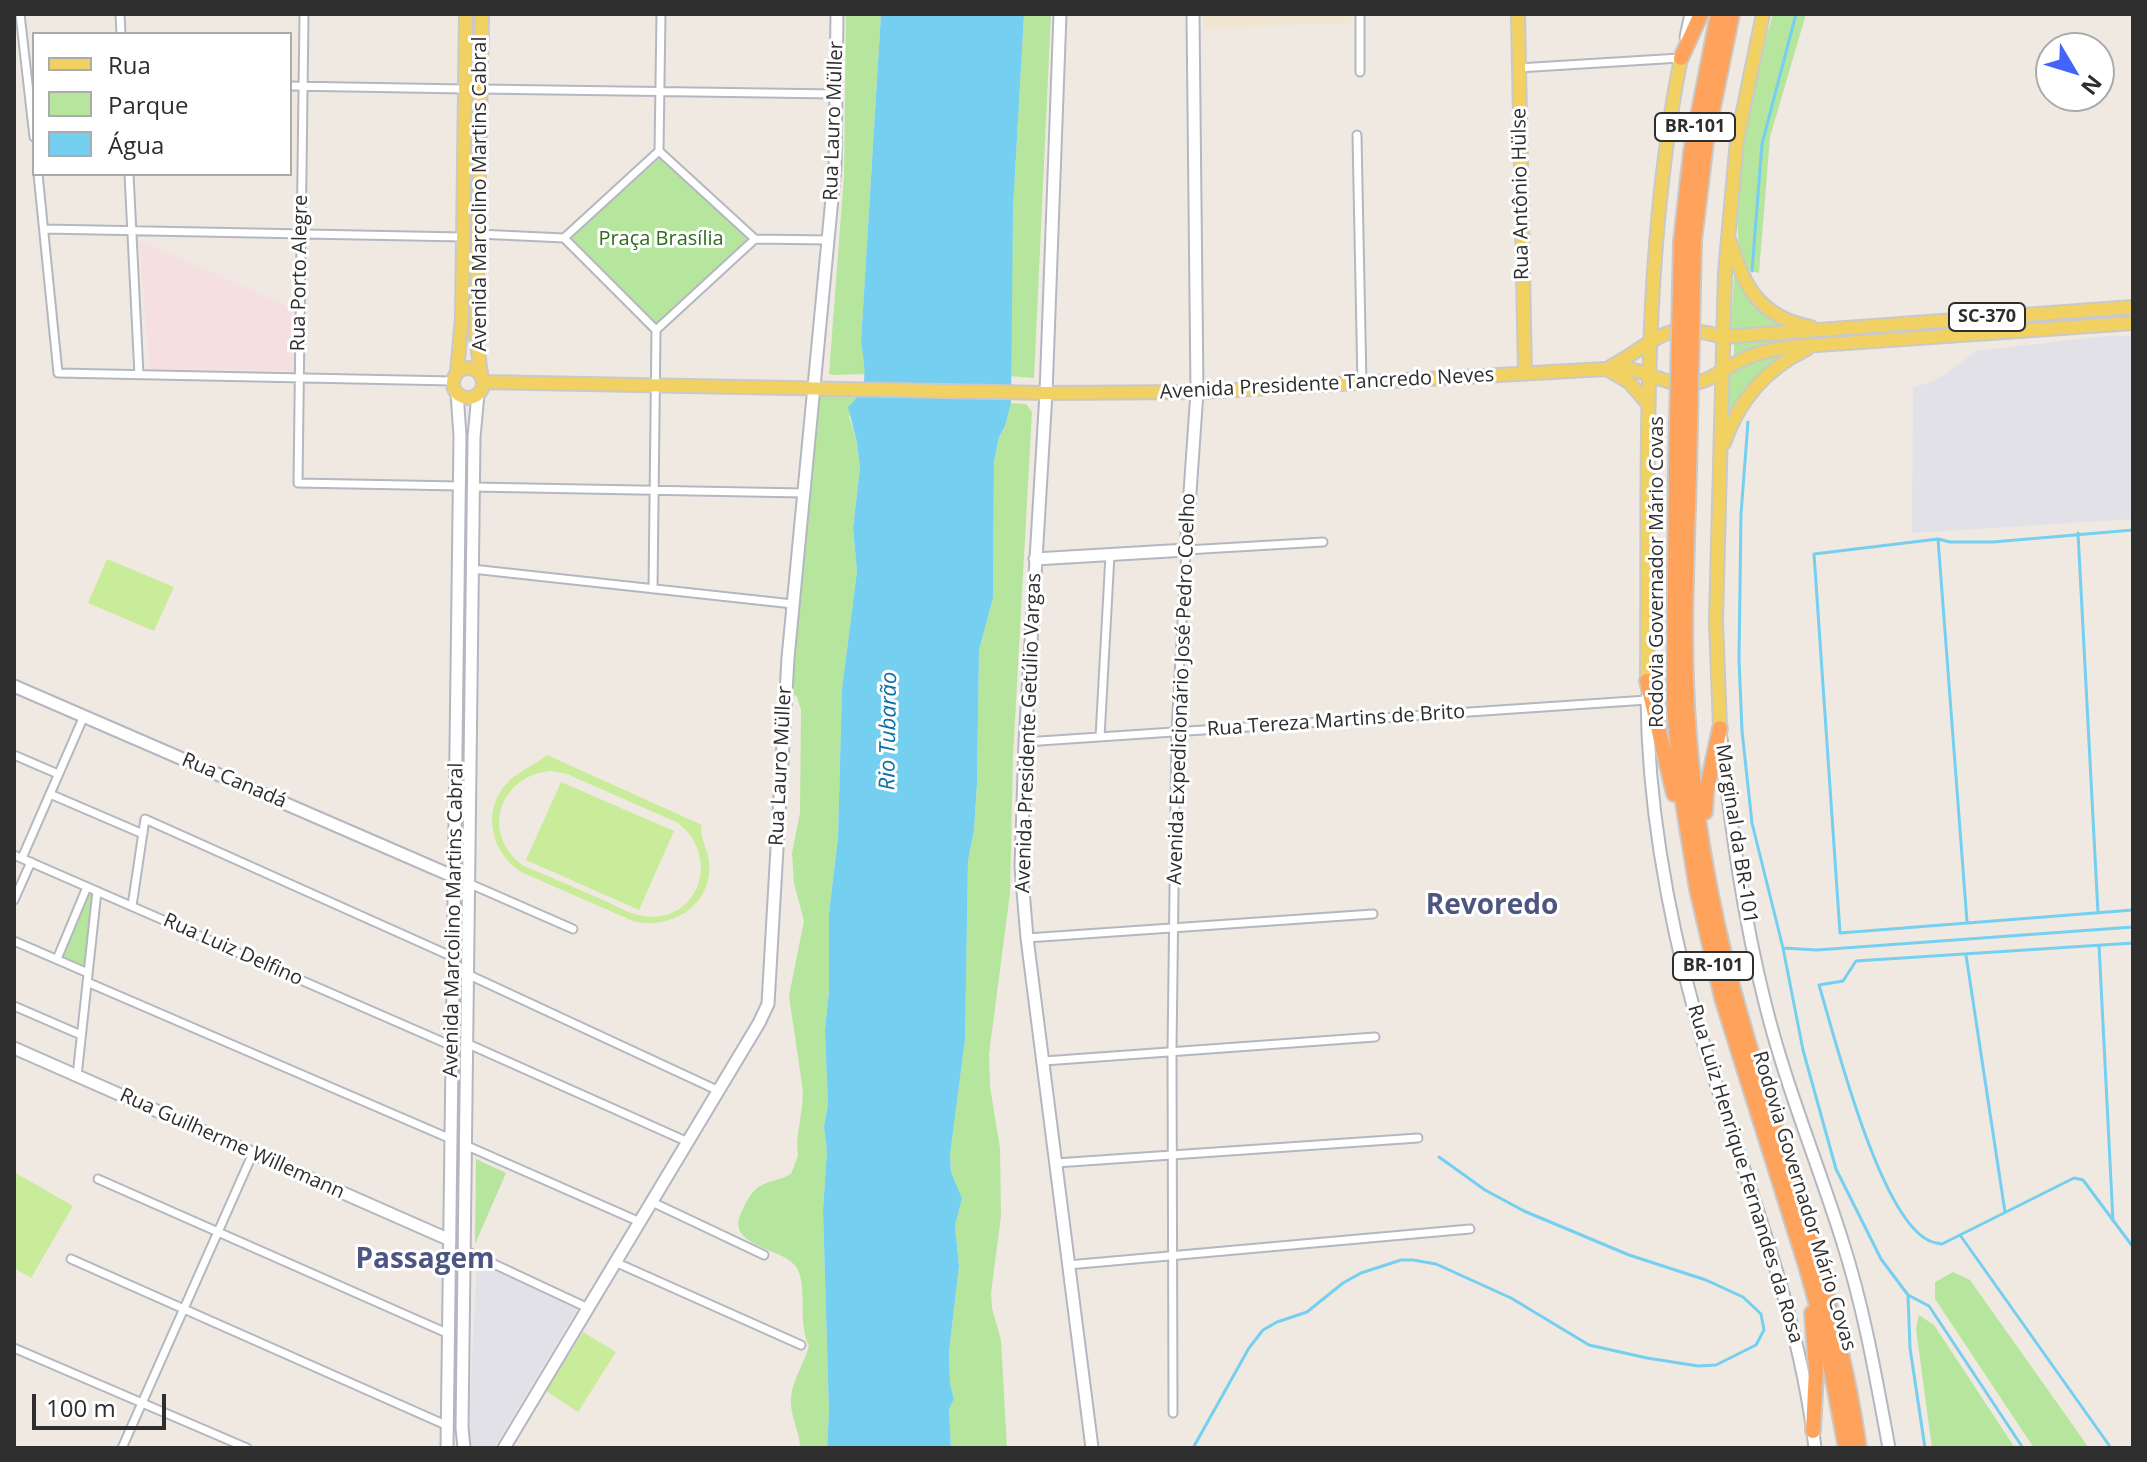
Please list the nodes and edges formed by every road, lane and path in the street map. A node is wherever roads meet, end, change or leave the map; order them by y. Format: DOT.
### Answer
graph roads {
  1 [pos="20,14"];
  2 [pos="304,14"];
  3 [pos="466,14"];
  4 [pos="482,14"];
  5 [pos="661,14"];
  6 [pos="837,14"];
  7 [pos="1060,14"];
  8 [pos="1193,14"];
  9 [pos="1360,14"];
  10 [pos="1518,14"];
  11 [pos="1691,14"];
  12 [pos="1701,14"];
  13 [pos="1718,14"];
  14 [pos="1732,14"];
  15 [pos="1763,14"];
  16 [pos="1681,58"];
  17 [pos="1518,68"];
  18 [pos="1360,72"];
  19 [pos="31,82"];
  20 [pos="292,86"];
  21 [pos="303,86"];
  22 [pos="465,89"];
  23 [pos="480,89"];
  24 [pos="659,91"];
  25 [pos="836,94"];
  26 [pos="1357,135"];
  27 [pos="659,151"];
  28 [pos="38,176"];
  29 [pos="129,176"];
  30 [pos="44,229"];
  31 [pos="131,231"];
  32 [pos="1727,231"];
  33 [pos="301,234"];
  34 [pos="478,234"];
  35 [pos="463,237"];
  36 [pos="564,238"];
  37 [pos="755,239"];
  38 [pos="829,240"];
  39 [pos="1688,241"];
  40 [pos="2133,307"];
  41 [pos="2133,323"];
  42 [pos="1842,327"];
  43 [pos="656,330"];
  44 [pos="1723,337"];
  45 [pos="1651,340"];
  46 [pos="1828,344"];
  47 [pos="1607,369"];
  48 [pos="1723,372"];
  49 [pos="1525,374"];
  50 [pos="1651,374"];
  51 [pos="139,375"];
  52 [pos="299,378"];
  53 [pos="456,382"];
  54 [pos="481,383"];
  55 [pos="655,385"];
  56 [pos="1362,385"];
  57 [pos="813,389"];
  58 [pos="1197,392"];
  59 [pos="1040,393"];
  60 [pos="1650,406"];
  61 [pos="1720,454"];
  62 [pos="1682,470"];
  63 [pos="459,486"];
  64 [pos="473,487"];
  65 [pos="654,490"];
  66 [pos="804,493"];
  67 [pos="1323,542"];
  68 [pos="1186,550"];
  69 [pos="1110,555"];
  70 [pos="1035,559"];
  71 [pos="472,569"];
  72 [pos="653,589"];
  73 [pos="793,604"];
  74 [pos="1647,681"];
  75 [pos="14,686"];
  76 [pos="1647,700"];
  77 [pos="457,704"];
  78 [pos="471,704"];
  79 [pos="84,716"];
  80 [pos="1720,728"];
  81 [pos="1176,731"];
  82 [pos="1100,737"];
  83 [pos="1025,742"];
  84 [pos="14,755"];
  85 [pos="58,774"];
  86 [pos="50,794"];
  87 [pos="143,834"];
  88 [pos="18,856"];
  89 [pos="31,862"];
  90 [pos="454,877"];
  91 [pos="1708,877"];
  92 [pos="468,883"];
  93 [pos="87,887"];
  94 [pos="1697,889"];
  95 [pos="97,891"];
  96 [pos="14,900"];
  97 [pos="132,906"];
  98 [pos="1373,914"];
  99 [pos="1173,928"];
  100 [pos="573,929"];
  101 [pos="1027,938"];
  102 [pos="14,941"];
  103 [pos="453,957"];
  104 [pos="57,959"];
  105 [pos="467,974"];
  106 [pos="88,977"];
  107 [pos="14,1006"];
  108 [pos="81,1035"];
  109 [pos="1375,1037"];
  110 [pos="466,1043"];
  111 [pos="452,1046"];
  112 [pos="14,1048"];
  113 [pos="1172,1051"];
  114 [pos="1044,1061"];
  115 [pos="77,1076"];
  116 [pos="719,1091"];
  117 [pos="1418,1138"];
  118 [pos="451,1139"];
  119 [pos="688,1142"];
  120 [pos="465,1145"];
  121 [pos="253,1153"];
  122 [pos="1172,1154"];
  123 [pos="1056,1163"];
  124 [pos="98,1179"];
  125 [pos="652,1202"];
  126 [pos="640,1222"];
  127 [pos="1470,1229"];
  128 [pos="218,1232"];
  129 [pos="450,1240"];
  130 [pos="464,1250"];
  131 [pos="764,1255"];
  132 [pos="1173,1256"];
  133 [pos="71,1259"];
  134 [pos="615,1262"];
  135 [pos="1068,1265"];
  136 [pos="1807,1269"];
  137 [pos="588,1308"];
  138 [pos="184,1309"];
  139 [pos="449,1334"];
  140 [pos="801,1345"];
  141 [pos="14,1348"];
  142 [pos="142,1403"];
  143 [pos="1173,1413"];
  144 [pos="448,1426"];
  145 [pos="1813,1431"];
  146 [pos="122,1448"];
  147 [pos="247,1448"];
  148 [pos="447,1448"];
  149 [pos="464,1448"];
  150 [pos="504,1448"];
  151 [pos="1092,1448"];
  152 [pos="1815,1448"];
  153 [pos="1846,1448"];
  154 [pos="1859,1448"];
  155 [pos="1889,1448"];
  1 -- 19 [label="street"];
  2 -- 21 [label="street, Rua Porto Alegre"];
  3 -- 22 [label="main road, Avenida Marcolino Martins Cabral"];
  4 -- 23 [label="main road, Avenida Marcolino Martins Cabral"];
  5 -- 24 [label="street"];
  6 -- 25 [label="main road, Rua Lauro Müller"];
  7 -- 59 [label="main road, Avenida Presidente Getúlio Vargas"];
  8 -- 58 [label="main road, Avenida Expedicionário José Pedro Coelho"];
  9 -- 18 [label="street"];
  10 -- 17 [label="main road, Rua Antônio Hülse"];
  11 -- 16 [label="main road"];
  12 -- 16 [label="highway"];
  13 -- 39 [label="highway, Rodovia Governador Mário Covas / BR-101"];
  14 -- 39 [label="highway, Rodovia Governador Mário Covas / BR-101"];
  15 -- 32 [label="main road"];
  16 -- 17 [label="street"];
  16 -- 45 [label="main road"];
  17 -- 49 [label="main road, Rua Antônio Hülse"];
  20 -- 21 [label="street"];
  21 -- 22 [label="street"];
  21 -- 33 [label="street, Rua Porto Alegre"];
  22 -- 35 [label="main road, Avenida Marcolino Martins Cabral"];
  23 -- 24 [label="street"];
  23 -- 34 [label="main road, Avenida Marcolino Martins Cabral"];
  24 -- 25 [label="street"];
  24 -- 27 [label="street"];
  25 -- 38 [label="main road, Rua Lauro Müller"];
  26 -- 56 [label="street"];
  27 -- 36 [label="street"];
  27 -- 37 [label="street"];
  28 -- 30 [label="street"];
  29 -- 31 [label="street"];
  30 -- 31 [label="street"];
  30 -- 51 [label="street"];
  31 -- 33 [label="street"];
  31 -- 51 [label="street"];
  32 -- 42 [label="main road"];
  32 -- 44 [label="main road"];
  33 -- 35 [label="street"];
  33 -- 52 [label="street, Rua Porto Alegre"];
  34 -- 36 [label="street"];
  34 -- 54 [label="main road, Avenida Marcolino Martins Cabral"];
  35 -- 53 [label="main road, Avenida Marcolino Martins Cabral"];
  36 -- 43 [label="street"];
  37 -- 38 [label="street"];
  37 -- 43 [label="street"];
  38 -- 57 [label="main road, Rua Lauro Müller"];
  39 -- 62 [label="highway, Rodovia Governador Mário Covas / BR-101, bridge"];
  40 -- 42 [label="main road, SC-370"];
  41 -- 46 [label="main road, SC-370"];
  42 -- 44 [label="main road, SC-370"];
  43 -- 55 [label="street"];
  44 -- 45 [label="main road"];
  44 -- 48 [label="main road"];
  45 -- 47 [label="main road, Avenida Presidente Tancredo Neves"];
  45 -- 50 [label="main road"];
  46 -- 48 [label="main road, SC-370"];
  46 -- 61 [label="main road"];
  47 -- 49 [label="main road, Avenida Presidente Tancredo Neves"];
  47 -- 50 [label="main road, Avenida Presidente Tancredo Neves"];
  47 -- 60 [label="main road"];
  48 -- 50 [label="main road"];
  48 -- 61 [label="main road"];
  49 -- 56 [label="main road, Avenida Presidente Tancredo Neves"];
  50 -- 60 [label="main road, Rua Luiz Henrique Fernandes da Rosa"];
  51 -- 52 [label="street"];
  52 -- 53 [label="street"];
  52 -- 63 [label="street, Rua Porto Alegre"];
  53 -- 54 [label="main road"];
  53 -- 54 [label="main road"];
  53 -- 63 [label="main road, Avenida Marcolino Martins Cabral"];
  54 -- 55 [label="main road, Avenida Presidente Tancredo Neves"];
  54 -- 64 [label="main road, Avenida Marcolino Martins Cabral"];
  55 -- 57 [label="main road, Avenida Presidente Tancredo Neves"];
  55 -- 65 [label="street"];
  56 -- 58 [label="main road, Avenida Presidente Tancredo Neves"];
  57 -- 59 [label="main road, Avenida Presidente Tancredo Neves"];
  57 -- 66 [label="main road, Rua Lauro Müller"];
  58 -- 59 [label="main road, Avenida Presidente Tancredo Neves"];
  58 -- 68 [label="main road, Avenida Expedicionário José Pedro Coelho"];
  59 -- 70 [label="main road, Avenida Presidente Getúlio Vargas"];
  60 -- 74 [label="main road, Rua Luiz Henrique Fernandes da Rosa"];
  61 -- 80 [label="main road"];
  62 -- 91 [label="highway, Rodovia Governador Mário Covas / BR-101"];
  62 -- 94 [label="highway, Rodovia Governador Mário Covas / BR-101"];
  63 -- 77 [label="main road, Avenida Marcolino Martins Cabral"];
  64 -- 65 [label="street"];
  64 -- 71 [label="main road, Avenida Marcolino Martins Cabral"];
  65 -- 66 [label="street"];
  65 -- 72 [label="street"];
  66 -- 73 [label="main road, Rua Lauro Müller"];
  67 -- 68 [label="street"];
  68 -- 69 [label="main road"];
  68 -- 81 [label="street, Avenida Expedicionário José Pedro Coelho"];
  69 -- 70 [label="main road"];
  69 -- 82 [label="street"];
  70 -- 83 [label="main road, Avenida Presidente Getúlio Vargas"];
  71 -- 72 [label="street"];
  71 -- 78 [label="main road, Avenida Marcolino Martins Cabral"];
  72 -- 73 [label="street"];
  73 -- 116 [label="main road, Rua Lauro Müller"];
  74 -- 76 [label="main road, Rua Luiz Henrique Fernandes da Rosa"];
  74 -- 94 [label="highway"];
  75 -- 79 [label="main road, Rua Canadá"];
  76 -- 81 [label="street, Rua Tereza Martins de Brito"];
  76 -- 145 [label="main road, Rua Luiz Henrique Fernandes da Rosa"];
  77 -- 78 [label="main road"];
  77 -- 90 [label="main road, Avenida Marcolino Martins Cabral"];
  78 -- 92 [label="main road, Avenida Marcolino Martins Cabral"];
  79 -- 85 [label="street"];
  79 -- 90 [label="main road, Rua Canadá"];
  80 -- 91 [label="highway"];
  80 -- 155 [label="main road, Marginal da BR-101"];
  81 -- 82 [label="street, Rua Tereza Martins de Brito"];
  81 -- 99 [label="street, Avenida Expedicionário José Pedro Coelho"];
  82 -- 83 [label="street, Rua Tereza Martins de Brito"];
  83 -- 101 [label="main road, Avenida Presidente Getúlio Vargas"];
  84 -- 85 [label="street"];
  85 -- 86 [label="street"];
  86 -- 87 [label="street"];
  86 -- 88 [label="street"];
  87 -- 97 [label="street"];
  87 -- 103 [label="street"];
  88 -- 89 [label="street, Rua Luiz Delfino"];
  89 -- 93 [label="street, Rua Luiz Delfino"];
  89 -- 96 [label="street"];
  90 -- 92 [label="main road, Rua Canadá"];
  90 -- 103 [label="main road, Avenida Marcolino Martins Cabral"];
  91 -- 154 [label="highway, Rodovia Governador Mário Covas / BR-101"];
  92 -- 100 [label="street"];
  92 -- 105 [label="main road, Avenida Marcolino Martins Cabral"];
  93 -- 95 [label="street, Rua Luiz Delfino"];
  93 -- 104 [label="street"];
  94 -- 136 [label="highway, Rodovia Governador Mário Covas / BR-101"];
  95 -- 97 [label="street, Rua Luiz Delfino"];
  95 -- 106 [label="street"];
  97 -- 111 [label="street, Rua Luiz Delfino"];
  98 -- 99 [label="street"];
  99 -- 101 [label="street"];
  99 -- 113 [label="street, Avenida Expedicionário José Pedro Coelho"];
  101 -- 114 [label="main road, Avenida Presidente Getúlio Vargas"];
  102 -- 104 [label="street"];
  103 -- 111 [label="main road, Avenida Marcolino Martins Cabral"];
  104 -- 106 [label="street"];
  105 -- 110 [label="main road, Avenida Marcolino Martins Cabral"];
  105 -- 116 [label="street"];
  106 -- 108 [label="street"];
  106 -- 118 [label="street"];
  107 -- 108 [label="street"];
  108 -- 115 [label="street"];
  109 -- 113 [label="street"];
  110 -- 119 [label="street"];
  110 -- 120 [label="main road, Avenida Marcolino Martins Cabral"];
  111 -- 118 [label="main road, Avenida Marcolino Martins Cabral"];
  112 -- 115 [label="main road, Rua Guilherme Willemann"];
  113 -- 114 [label="street"];
  113 -- 122 [label="street, Avenida Expedicionário José Pedro Coelho"];
  114 -- 123 [label="main road, Avenida Presidente Getúlio Vargas"];
  115 -- 121 [label="main road, Rua Guilherme Willemann"];
  116 -- 119 [label="main road, Rua Lauro Müller"];
  117 -- 122 [label="street"];
  118 -- 120 [label="main road"];
  118 -- 129 [label="main road, Avenida Marcolino Martins Cabral"];
  119 -- 125 [label="main road, Rua Lauro Müller"];
  120 -- 126 [label="street"];
  120 -- 130 [label="main road, Avenida Marcolino Martins Cabral"];
  121 -- 128 [label="street"];
  121 -- 129 [label="main road, Rua Guilherme Willemann"];
  122 -- 123 [label="street"];
  122 -- 132 [label="street, Avenida Expedicionário José Pedro Coelho"];
  123 -- 135 [label="main road, Avenida Presidente Getúlio Vargas"];
  124 -- 128 [label="street"];
  125 -- 126 [label="main road, Rua Lauro Müller"];
  125 -- 131 [label="street"];
  126 -- 134 [label="main road, Rua Lauro Müller"];
  127 -- 132 [label="street"];
  128 -- 138 [label="street"];
  128 -- 139 [label="street"];
  129 -- 139 [label="main road, Avenida Marcolino Martins Cabral"];
  130 -- 137 [label="street"];
  130 -- 149 [label="main road, Avenida Marcolino Martins Cabral"];
  132 -- 135 [label="street"];
  132 -- 143 [label="street, Avenida Expedicionário José Pedro Coelho"];
  133 -- 138 [label="street"];
  134 -- 137 [label="main road, Rua Lauro Müller"];
  134 -- 140 [label="street"];
  135 -- 151 [label="main road, Avenida Presidente Getúlio Vargas"];
  136 -- 145 [label="highway"];
  136 -- 153 [label="highway, Rodovia Governador Mário Covas / BR-101"];
  137 -- 150 [label="main road, Rua Lauro Müller"];
  138 -- 142 [label="street"];
  138 -- 144 [label="street"];
  139 -- 144 [label="main road, Avenida Marcolino Martins Cabral"];
  141 -- 142 [label="street"];
  142 -- 146 [label="street"];
  142 -- 147 [label="street"];
  144 -- 148 [label="main road, Avenida Marcolino Martins Cabral"];
  145 -- 152 [label="main road, Rua Luiz Henrique Fernandes da Rosa"];
}
